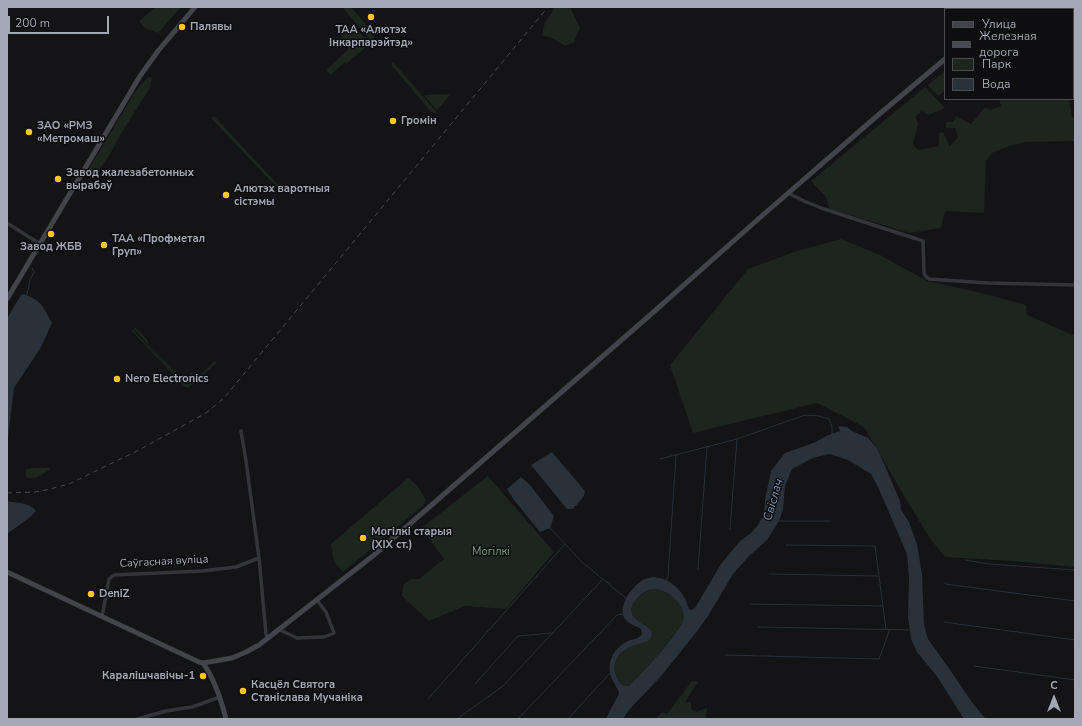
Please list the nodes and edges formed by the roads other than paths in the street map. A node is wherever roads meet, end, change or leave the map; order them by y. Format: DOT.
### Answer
graph roads {
  1 [pos="195,7"];
  2 [pos="944,60"];
  3 [pos="788,193"];
  4 [pos="7,223"];
  5 [pos="40,244"];
  6 [pos="1075,284"];
  7 [pos="7,299"];
  8 [pos="241,431"];
  9 [pos="258,558"];
  10 [pos="7,572"];
  11 [pos="317,600"];
  12 [pos="102,617"];
  13 [pos="280,630"];
  14 [pos="268,639"];
  15 [pos="203,663"];
  16 [pos="220,697"];
  17 [pos="137,719"];
  18 [pos="226,719"];
  1 -- 5 [label="main road"];
  2 -- 3 [label="main road"];
  3 -- 6 [label="street"];
  3 -- 11 [label="main road"];
  4 -- 5 [label="street"];
  5 -- 7 [label="main road"];
  8 -- 9 [label="street"];
  9 -- 12 [label="street, Саўгасная вуліца"];
  9 -- 14 [label="street"];
  10 -- 12 [label="main road"];
  11 -- 13 [label="main road"];
  11 -- 13 [label="street"];
  12 -- 15 [label="main road"];
  13 -- 14 [label="main road"];
  14 -- 15 [label="main road"];
  15 -- 16 [label="main road"];
  16 -- 17 [label="street"];
  16 -- 18 [label="main road"];
}
